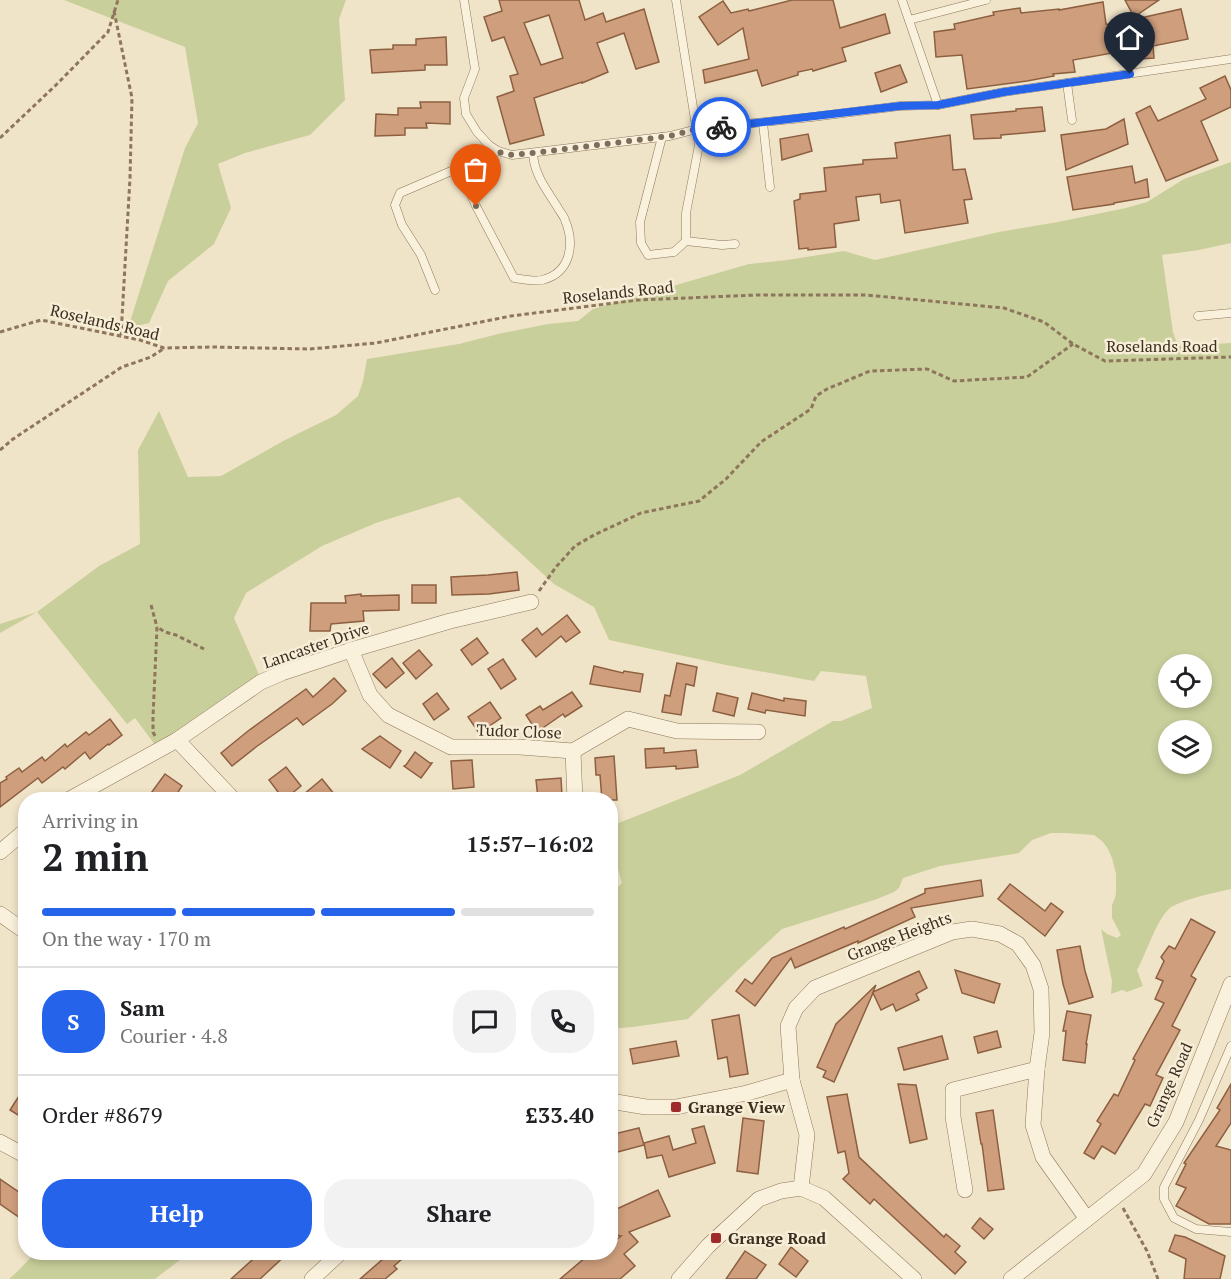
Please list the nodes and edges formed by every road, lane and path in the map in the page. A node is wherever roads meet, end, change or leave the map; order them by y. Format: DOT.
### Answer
graph roads {
  1 [pos="118,0"];
  2 [pos="464,0"];
  3 [pos="676,0"];
  4 [pos="902,0"];
  5 [pos="986,0"];
  6 [pos="114,10"];
  7 [pos="909,20"];
  8 [pos="1231,59"];
  9 [pos="1066,83"];
  10 [pos="938,105"];
  11 [pos="1072,120"];
  12 [pos="763,123"];
  13 [pos="697,129"];
  14 [pos="662,137"];
  15 [pos="0,138"];
  16 [pos="498,152"];
  17 [pos="533,153"];
  18 [pos="459,168"];
  19 [pos="770,187"];
  20 [pos="686,241"];
  21 [pos="735,244"];
  22 [pos="435,290"];
  23 [pos="1231,313"];
  24 [pos="1198,316"];
  25 [pos="0,332"];
  26 [pos="121,335"];
  27 [pos="1073,344"];
  28 [pos="164,348"];
  29 [pos="1231,357"];
  30 [pos="0,450"];
  31 [pos="531,602"];
  32 [pos="151,605"];
  33 [pos="157,627"];
  34 [pos="204,649"];
  35 [pos="351,650"];
  36 [pos="758,732"];
  37 [pos="177,740"];
  38 [pos="162,748"];
  39 [pos="573,752"];
  40 [pos="82,792"];
  41 [pos="226,792"];
  42 [pos="575,792"];
  43 [pos="18,837"];
  44 [pos="0,852"];
  45 [pos="0,914"];
  46 [pos="18,926"];
  47 [pos="1231,984"];
  48 [pos="1231,1046"];
  49 [pos="1037,1069"];
  50 [pos="792,1080"];
  51 [pos="618,1102"];
  52 [pos="0,1142"];
  53 [pos="18,1152"];
  54 [pos="801,1188"];
  55 [pos="965,1190"];
  56 [pos="1116,1196"];
  57 [pos="1087,1219"];
  58 [pos="1231,1232"];
  59 [pos="333,1260"];
  60 [pos="312,1279"];
  61 [pos="679,1279"];
  62 [pos="914,1279"];
  63 [pos="1011,1279"];
  64 [pos="1158,1279"];
  1 -- 6 [label="path"];
  2 -- 16 [label="lane"];
  3 -- 13 [label="lane"];
  4 -- 7 [label="lane"];
  5 -- 7 [label="lane"];
  6 -- 15 [label="path"];
  6 -- 26 [label="path"];
  7 -- 10 [label="lane"];
  8 -- 9 [label="lane"];
  9 -- 10 [label="lane"];
  9 -- 11 [label="lane"];
  10 -- 12 [label="lane"];
  12 -- 13 [label="lane"];
  12 -- 19 [label="lane"];
  13 -- 14 [label="lane"];
  13 -- 20 [label="lane"];
  14 -- 17 [label="lane"];
  14 -- 20 [label="lane"];
  16 -- 17 [label="lane"];
  16 -- 18 [label="lane"];
  17 -- 18 [label="lane"];
  18 -- 22 [label="lane"];
  20 -- 21 [label="lane"];
  23 -- 24 [label="lane"];
  25 -- 26 [label="path, Roselands Road"];
  26 -- 28 [label="path, Roselands Road"];
  27 -- 28 [label="path, Roselands Road"];
  27 -- 29 [label="path, Roselands Road"];
  27 -- 31 [label="path"];
  28 -- 30 [label="path"];
  31 -- 35 [label="street, Lancaster Drive"];
  32 -- 33 [label="path"];
  33 -- 34 [label="path"];
  33 -- 38 [label="path"];
  35 -- 37 [label="street, Lancaster Drive"];
  35 -- 39 [label="street, Tudor Close"];
  36 -- 39 [label="street, Tudor Close"];
  37 -- 38 [label="street, Lancaster Drive"];
  37 -- 41 [label="street"];
  38 -- 40 [label="street, Lancaster Drive"];
  39 -- 42 [label="street"];
  43 -- 44 [label="street"];
  45 -- 46 [label="street"];
  47 -- 56 [label="street, Grange Road"];
  48 -- 58 [label="lane"];
  49 -- 50 [label="street, Grange Heights"];
  49 -- 55 [label="street"];
  49 -- 57 [label="street, Grange Heights"];
  50 -- 51 [label="street"];
  50 -- 54 [label="street, Grange Heights"];
  52 -- 53 [label="street"];
  54 -- 61 [label="street"];
  54 -- 62 [label="street"];
  56 -- 57 [label="street, Grange Road"];
  56 -- 64 [label="path"];
  57 -- 63 [label="street, Grange Road"];
  59 -- 60 [label="street"];
}
